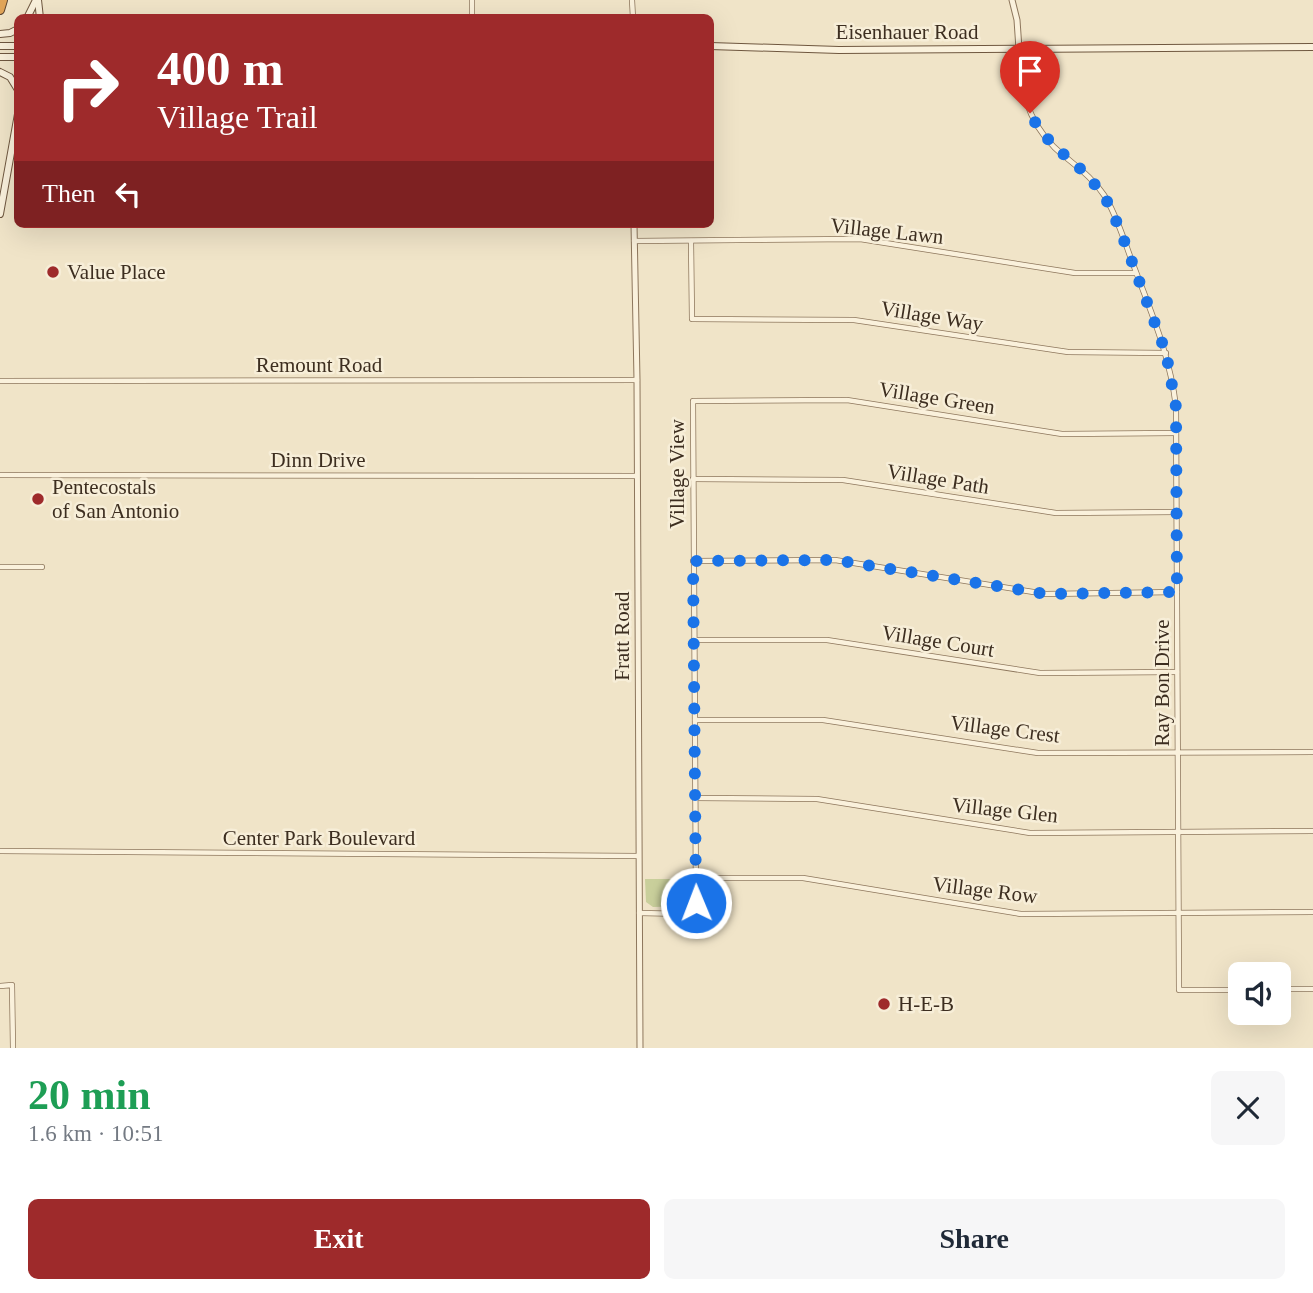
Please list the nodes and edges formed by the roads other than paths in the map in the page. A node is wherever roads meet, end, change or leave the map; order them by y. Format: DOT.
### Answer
graph roads {
  1 [pos="1012,0"];
  2 [pos="1,2"];
  3 [pos="0,10"];
  4 [pos="714,46"];
  5 [pos="1313,47"];
  6 [pos="1019,49"];
  7 [pos="0,72"];
  8 [pos="14,84"];
  9 [pos="14,136"];
  10 [pos="0,214"];
  11 [pos="634,228"];
  12 [pos="634,241"];
  13 [pos="691,241"];
  14 [pos="1136,273"];
  15 [pos="1166,353"];
  16 [pos="637,380"];
  17 [pos="0,381"];
  18 [pos="693,401"];
  19 [pos="1176,433"];
  20 [pos="0,475"];
  21 [pos="636,476"];
  22 [pos="693,479"];
  23 [pos="1177,512"];
  24 [pos="693,561"];
  25 [pos="0,567"];
  26 [pos="42,567"];
  27 [pos="1177,592"];
  28 [pos="694,640"];
  29 [pos="1178,672"];
  30 [pos="695,720"];
  31 [pos="1313,752"];
  32 [pos="1178,753"];
  33 [pos="695,799"];
  34 [pos="1313,831"];
  35 [pos="1178,832"];
  36 [pos="0,851"];
  37 [pos="638,856"];
  38 [pos="696,878"];
  39 [pos="1313,912"];
  40 [pos="1178,913"];
  41 [pos="639,914"];
  42 [pos="0,986"];
  43 [pos="1291,989"];
  44 [pos="1313,989"];
  45 [pos="1228,990"];
  46 [pos="13,1048"];
  47 [pos="640,1048"];
  1 -- 6 [label="street, Ray Bon Drive"];
  2 -- 3 [label="highway"];
  4 -- 6 [label="main road, Eisenhauer Road"];
  5 -- 6 [label="main road, Eisenhauer Road"];
  6 -- 14 [label="street, Ray Bon Drive"];
  7 -- 8 [label="main road"];
  9 -- 10 [label="main road"];
  11 -- 12 [label="street, Fratt Road"];
  12 -- 13 [label="street, Village Lawn"];
  12 -- 16 [label="street, Fratt Road"];
  13 -- 14 [label="street, Village Lawn"];
  13 -- 15 [label="street, Village Way"];
  14 -- 15 [label="street, Ray Bon Drive"];
  15 -- 19 [label="street, Ray Bon Drive"];
  16 -- 17 [label="street, Remount Road"];
  16 -- 21 [label="street, Fratt Road"];
  18 -- 19 [label="street, Village Green"];
  18 -- 22 [label="street, Village View"];
  19 -- 23 [label="street, Ray Bon Drive"];
  20 -- 21 [label="street, Dinn Drive"];
  21 -- 37 [label="street, Fratt Road"];
  22 -- 23 [label="street, Village Path"];
  22 -- 24 [label="street, Village View"];
  23 -- 27 [label="street, Ray Bon Drive"];
  24 -- 27 [label="street"];
  24 -- 28 [label="street, Village View"];
  25 -- 26 [label="street"];
  27 -- 29 [label="street, Ray Bon Drive"];
  28 -- 29 [label="street, Village Court"];
  28 -- 30 [label="street, Village View"];
  29 -- 32 [label="street, Ray Bon Drive"];
  30 -- 32 [label="street, Village Crest"];
  30 -- 33 [label="street, Village View"];
  31 -- 32 [label="street, Village Crest"];
  32 -- 35 [label="street, Ray Bon Drive"];
  33 -- 35 [label="street, Village Glen"];
  33 -- 38 [label="street, Village View"];
  34 -- 35 [label="street, Village Glen"];
  35 -- 40 [label="street, Ray Bon Drive"];
  36 -- 37 [label="street, Center Park Boulevard"];
  37 -- 41 [label="street, Fratt Road"];
  38 -- 40 [label="street, Village Row"];
  38 -- 41 [label="street, Village View"];
  39 -- 40 [label="street, Village Row"];
  40 -- 45 [label="street, Ray Bon Drive"];
  41 -- 47 [label="street, Fratt Road"];
  42 -- 46 [label="street"];
  43 -- 44 [label="street"];
}
